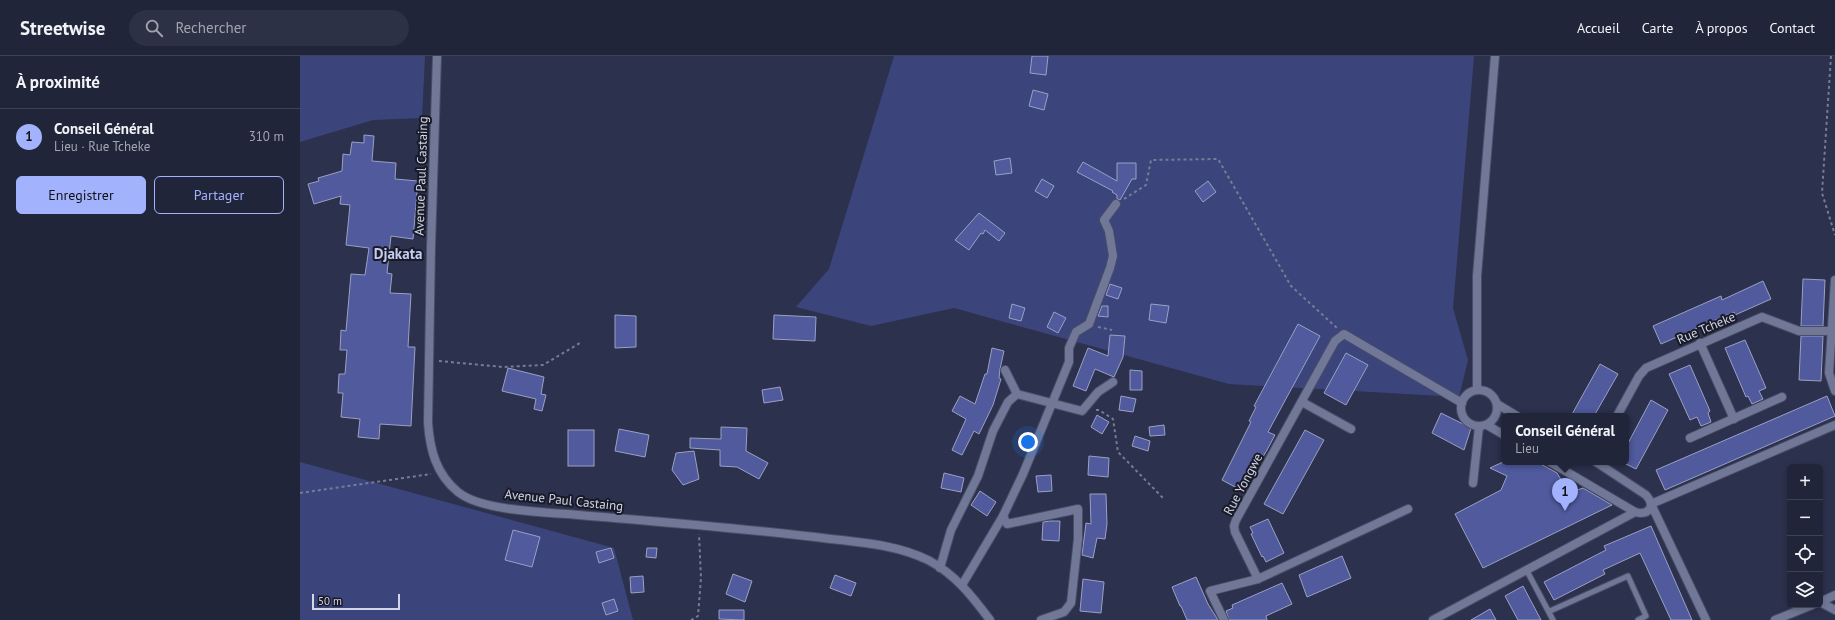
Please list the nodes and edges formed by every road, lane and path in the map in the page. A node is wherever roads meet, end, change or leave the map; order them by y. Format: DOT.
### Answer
graph roads {
  1 [pos="437,56"];
  2 [pos="1495,56"];
  3 [pos="1830,56"];
  4 [pos="1116,204"];
  5 [pos="1835,234"];
  6 [pos="1835,280"];
  7 [pos="1090,324"];
  8 [pos="1112,330"];
  9 [pos="1832,331"];
  10 [pos="1344,334"];
  11 [pos="1700,342"];
  12 [pos="580,343"];
  13 [pos="430,360"];
  14 [pos="1005,370"];
  15 [pos="1113,382"];
  16 [pos="1477,390"];
  17 [pos="1835,391"];
  18 [pos="1017,394"];
  19 [pos="1782,397"];
  20 [pos="1051,402"];
  21 [pos="1302,402"];
  22 [pos="1462,403"];
  23 [pos="1497,404"];
  24 [pos="1082,411"];
  25 [pos="1512,413"];
  26 [pos="1619,413"];
  27 [pos="1734,419"];
  28 [pos="1835,425"];
  29 [pos="1483,426"];
  30 [pos="1351,429"];
  31 [pos="1501,434"];
  32 [pos="1690,438"];
  33 [pos="1555,465"];
  34 [pos="1601,465"];
  35 [pos="440,473"];
  36 [pos="1473,484"];
  37 [pos="300,492"];
  38 [pos="1162,498"];
  39 [pos="1651,504"];
  40 [pos="1408,509"];
  41 [pos="1635,512"];
  42 [pos="1003,516"];
  43 [pos="698,524"];
  44 [pos="940,568"];
  45 [pos="1527,571"];
  46 [pos="1258,579"];
  47 [pos="962,585"];
  48 [pos="1835,595"];
  49 [pos="1823,601"];
  50 [pos="1823,604"];
  51 [pos="1805,608"];
  52 [pos="1835,610"];
  53 [pos="1550,611"];
  54 [pos="691,620"];
  55 [pos="990,620"];
  56 [pos="1041,620"];
  57 [pos="1224,620"];
  58 [pos="1433,620"];
  59 [pos="1553,620"];
  60 [pos="1638,620"];
  61 [pos="1706,620"];
  62 [pos="1776,620"];
  1 -- 13 [label="street, Avenue Paul Castaing"];
  2 -- 16 [label="street"];
  3 -- 5 [label="path"];
  4 -- 7 [label="street"];
  4 -- 10 [label="path"];
  6 -- 9 [label="street"];
  7 -- 8 [label="path"];
  7 -- 20 [label="street"];
  9 -- 11 [label="street, Rue Tcheke"];
  9 -- 17 [label="street"];
  10 -- 21 [label="street, Rue Yongwe"];
  10 -- 22 [label="street"];
  11 -- 26 [label="street, Rue Tcheke"];
  11 -- 27 [label="street"];
  12 -- 13 [label="path"];
  13 -- 35 [label="street, Avenue Paul Castaing"];
  14 -- 18 [label="street"];
  15 -- 24 [label="street"];
  16 -- 22 [label="street"];
  16 -- 23 [label="street"];
  18 -- 20 [label="street"];
  18 -- 44 [label="street"];
  19 -- 27 [label="street"];
  20 -- 24 [label="street"];
  20 -- 42 [label="street"];
  21 -- 30 [label="street"];
  21 -- 46 [label="street, Rue Yongwe"];
  22 -- 29 [label="street"];
  23 -- 25 [label="street"];
  23 -- 29 [label="street"];
  24 -- 38 [label="path"];
  27 -- 32 [label="street"];
  28 -- 39 [label="street"];
  29 -- 31 [label="street"];
  29 -- 36 [label="street"];
  33 -- 41 [label="street"];
  34 -- 39 [label="street"];
  35 -- 37 [label="path"];
  35 -- 43 [label="street, Avenue Paul Castaing"];
  39 -- 41 [label="street"];
  39 -- 61 [label="street"];
  40 -- 46 [label="street"];
  41 -- 45 [label="street"];
  42 -- 47 [label="street"];
  42 -- 56 [label="street"];
  43 -- 44 [label="street, Avenue Paul Castaing"];
  43 -- 54 [label="path"];
  44 -- 47 [label="street, Avenue Paul Castaing"];
  45 -- 53 [label="lane"];
  45 -- 58 [label="street"];
  46 -- 57 [label="street"];
  47 -- 55 [label="street, Avenue Paul Castaing"];
  48 -- 49 [label="street"];
  50 -- 52 [label="street"];
  51 -- 62 [label="street"];
  53 -- 59 [label="lane"];
  53 -- 60 [label="lane"];
}
